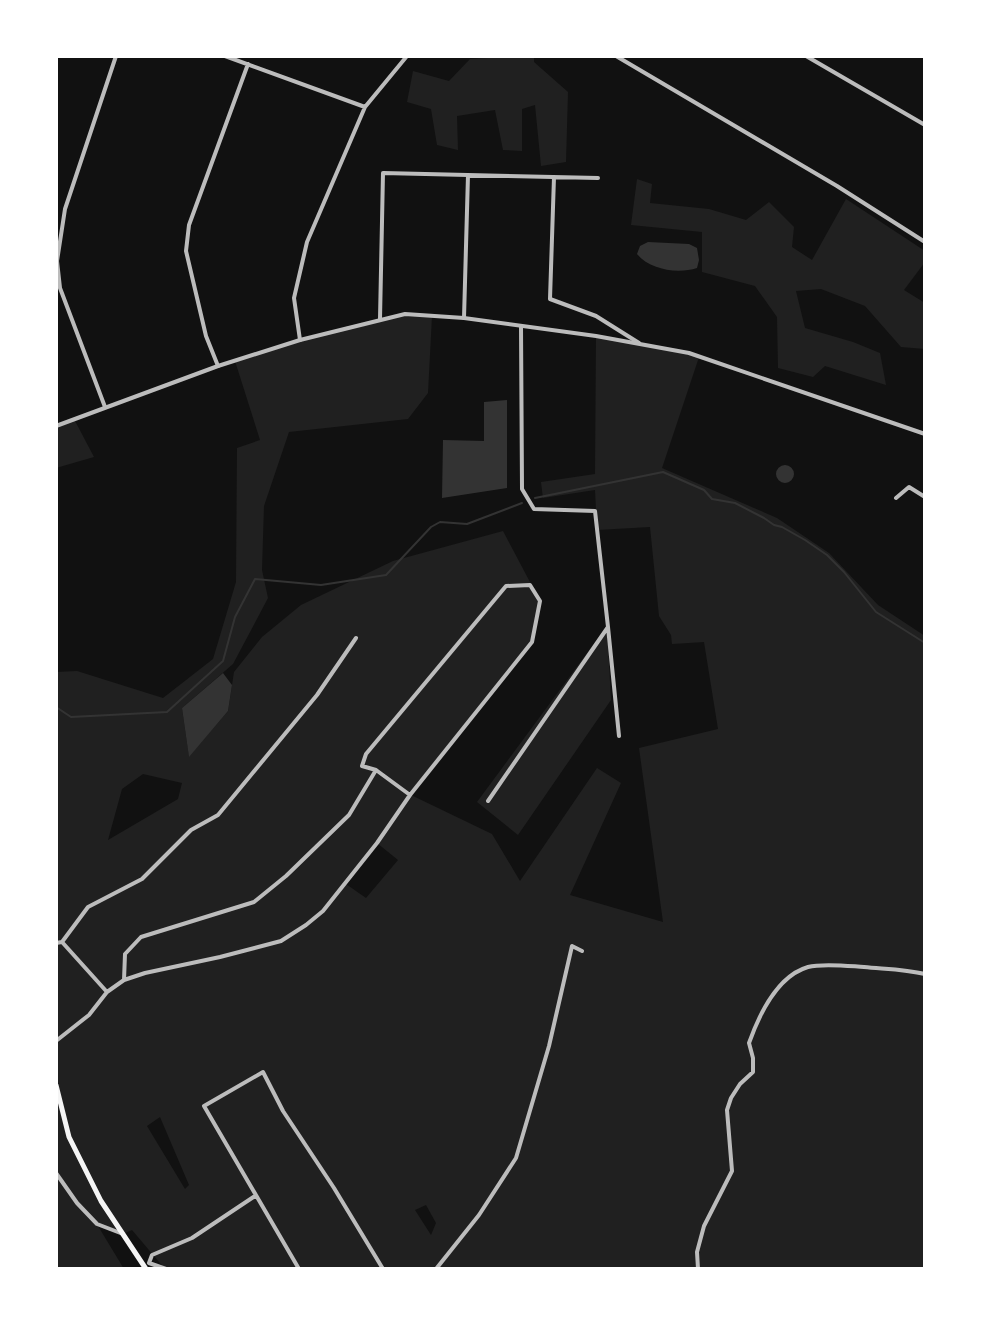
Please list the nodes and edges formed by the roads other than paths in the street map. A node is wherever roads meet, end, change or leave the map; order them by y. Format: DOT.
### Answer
graph roads {
  1 [pos="116,56"];
  2 [pos="225,56"];
  3 [pos="407,56"];
  4 [pos="616,56"];
  5 [pos="806,56"];
  6 [pos="248,64"];
  7 [pos="365,107"];
  8 [pos="925,125"];
  9 [pos="468,175"];
  10 [pos="554,177"];
  11 [pos="598,178"];
  12 [pos="925,242"];
  13 [pos="464,318"];
  14 [pos="380,319"];
  15 [pos="521,326"];
  16 [pos="300,340"];
  17 [pos="639,343"];
  18 [pos="218,366"];
  19 [pos="105,407"];
  20 [pos="56,426"];
  21 [pos="925,434"];
  22 [pos="925,497"];
  23 [pos="896,498"];
  24 [pos="608,627"];
  25 [pos="356,638"];
  26 [pos="619,736"];
  27 [pos="376,770"];
  28 [pos="410,795"];
  29 [pos="488,801"];
  30 [pos="59,942"];
  31 [pos="582,951"];
  32 [pos="925,974"];
  33 [pos="124,980"];
  34 [pos="107,992"];
  35 [pos="56,1041"];
  36 [pos="56,1085"];
  37 [pos="56,1173"];
  38 [pos="255,1196"];
  39 [pos="123,1234"];
  40 [pos="146,1266"];
  41 [pos="166,1269"];
  42 [pos="299,1269"];
  43 [pos="383,1269"];
  44 [pos="436,1269"];
  45 [pos="698,1269"];
  1 -- 19 [label="street"];
  2 -- 6 [label="street"];
  3 -- 7 [label="street"];
  4 -- 12 [label="street"];
  5 -- 8 [label="street"];
  6 -- 7 [label="street"];
  6 -- 18 [label="street"];
  7 -- 16 [label="street"];
  9 -- 10 [label="street"];
  9 -- 13 [label="street"];
  9 -- 14 [label="street"];
  10 -- 11 [label="street"];
  10 -- 17 [label="street"];
  13 -- 14 [label="street"];
  13 -- 15 [label="street"];
  14 -- 16 [label="street"];
  15 -- 17 [label="street"];
  15 -- 24 [label="street"];
  16 -- 18 [label="street"];
  17 -- 21 [label="street"];
  18 -- 19 [label="street"];
  19 -- 20 [label="street"];
  22 -- 23 [label="street"];
  24 -- 26 [label="street"];
  24 -- 29 [label="street"];
  25 -- 30 [label="street"];
  27 -- 28 [label="street"];
  27 -- 28 [label="street"];
  27 -- 33 [label="street"];
  28 -- 33 [label="street"];
  30 -- 34 [label="street"];
  31 -- 44 [label="street"];
  32 -- 45 [label="street"];
  33 -- 34 [label="street"];
  34 -- 35 [label="street"];
  36 -- 39 [label="main road"];
  37 -- 39 [label="street"];
  38 -- 40 [label="street"];
  38 -- 42 [label="street"];
  38 -- 43 [label="street"];
  39 -- 40 [label="main road"];
  40 -- 41 [label="street"];
}
